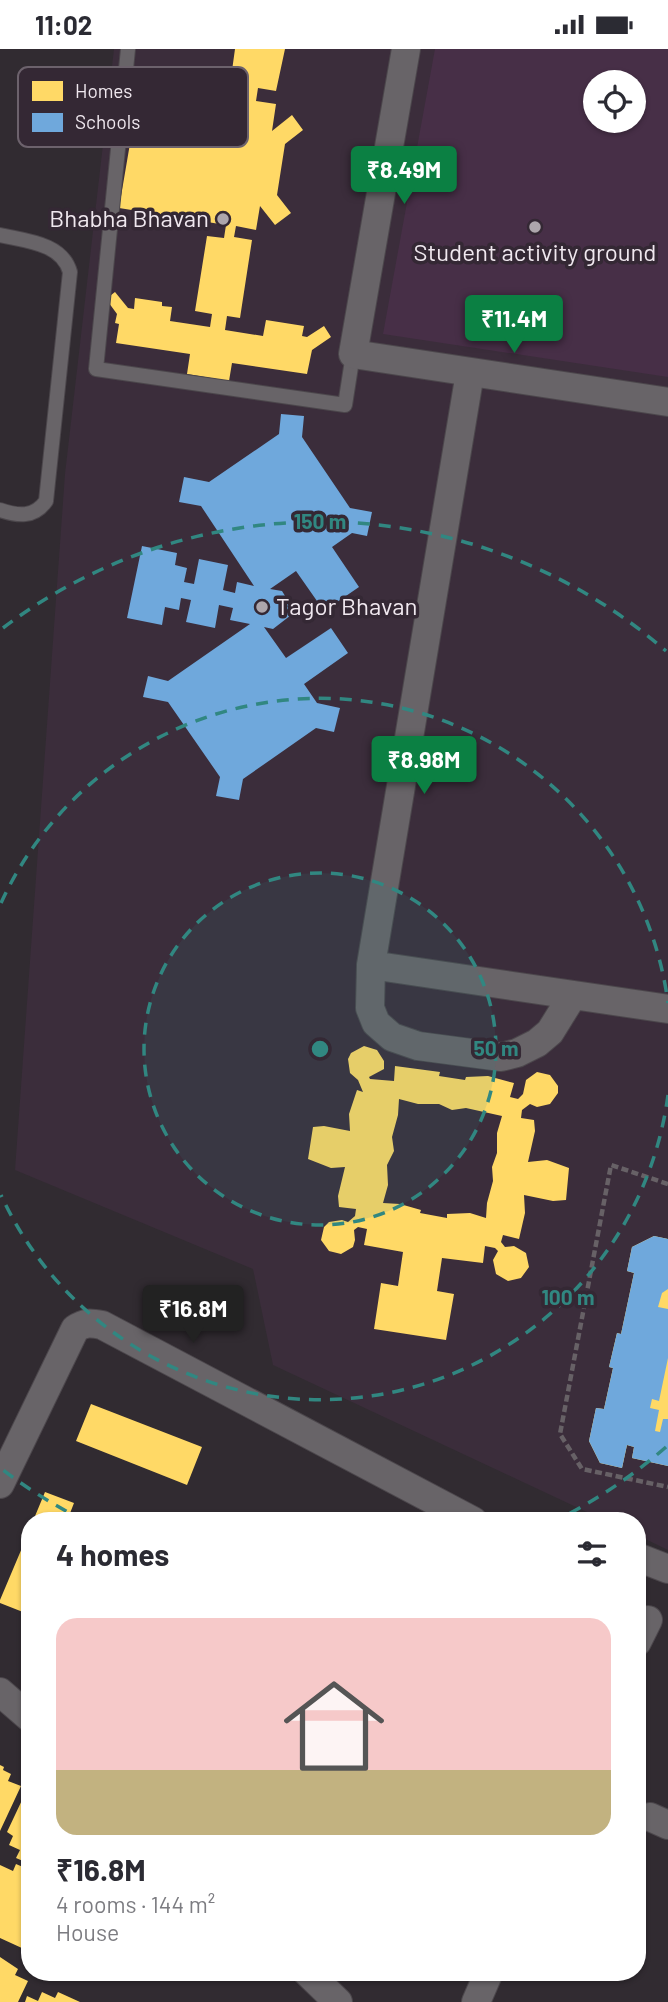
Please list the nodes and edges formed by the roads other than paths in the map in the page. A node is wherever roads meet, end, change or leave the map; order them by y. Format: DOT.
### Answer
graph roads {
  1 [pos="128,49"];
  2 [pos="406,49"];
  3 [pos="126,67"];
  4 [pos="118,147"];
  5 [pos="0,235"];
  6 [pos="353,354"];
  7 [pos="470,373"];
  8 [pos="668,402"];
  9 [pos="0,510"];
  10 [pos="371,965"];
  11 [pos="573,995"];
  12 [pos="668,1009"];
  13 [pos="0,1484"];
  14 [pos="456,1512"];
  15 [pos="646,1560"];
  16 [pos="668,1569"];
  17 [pos="0,1692"];
  18 [pos="21,1710"];
  19 [pos="485,1981"];
  20 [pos="476,2002"];
  1 -- 3 [label="lane"];
  2 -- 6 [label="street"];
  4 -- 6 [label="lane"];
  5 -- 9 [label="lane"];
  6 -- 7 [label="street"];
  7 -- 8 [label="street"];
  7 -- 10 [label="street"];
  10 -- 11 [label="street"];
  10 -- 11 [label="street"];
  11 -- 12 [label="street"];
  13 -- 14 [label="street"];
  15 -- 16 [label="street"];
  17 -- 18 [label="street"];
  19 -- 20 [label="street"];
}
